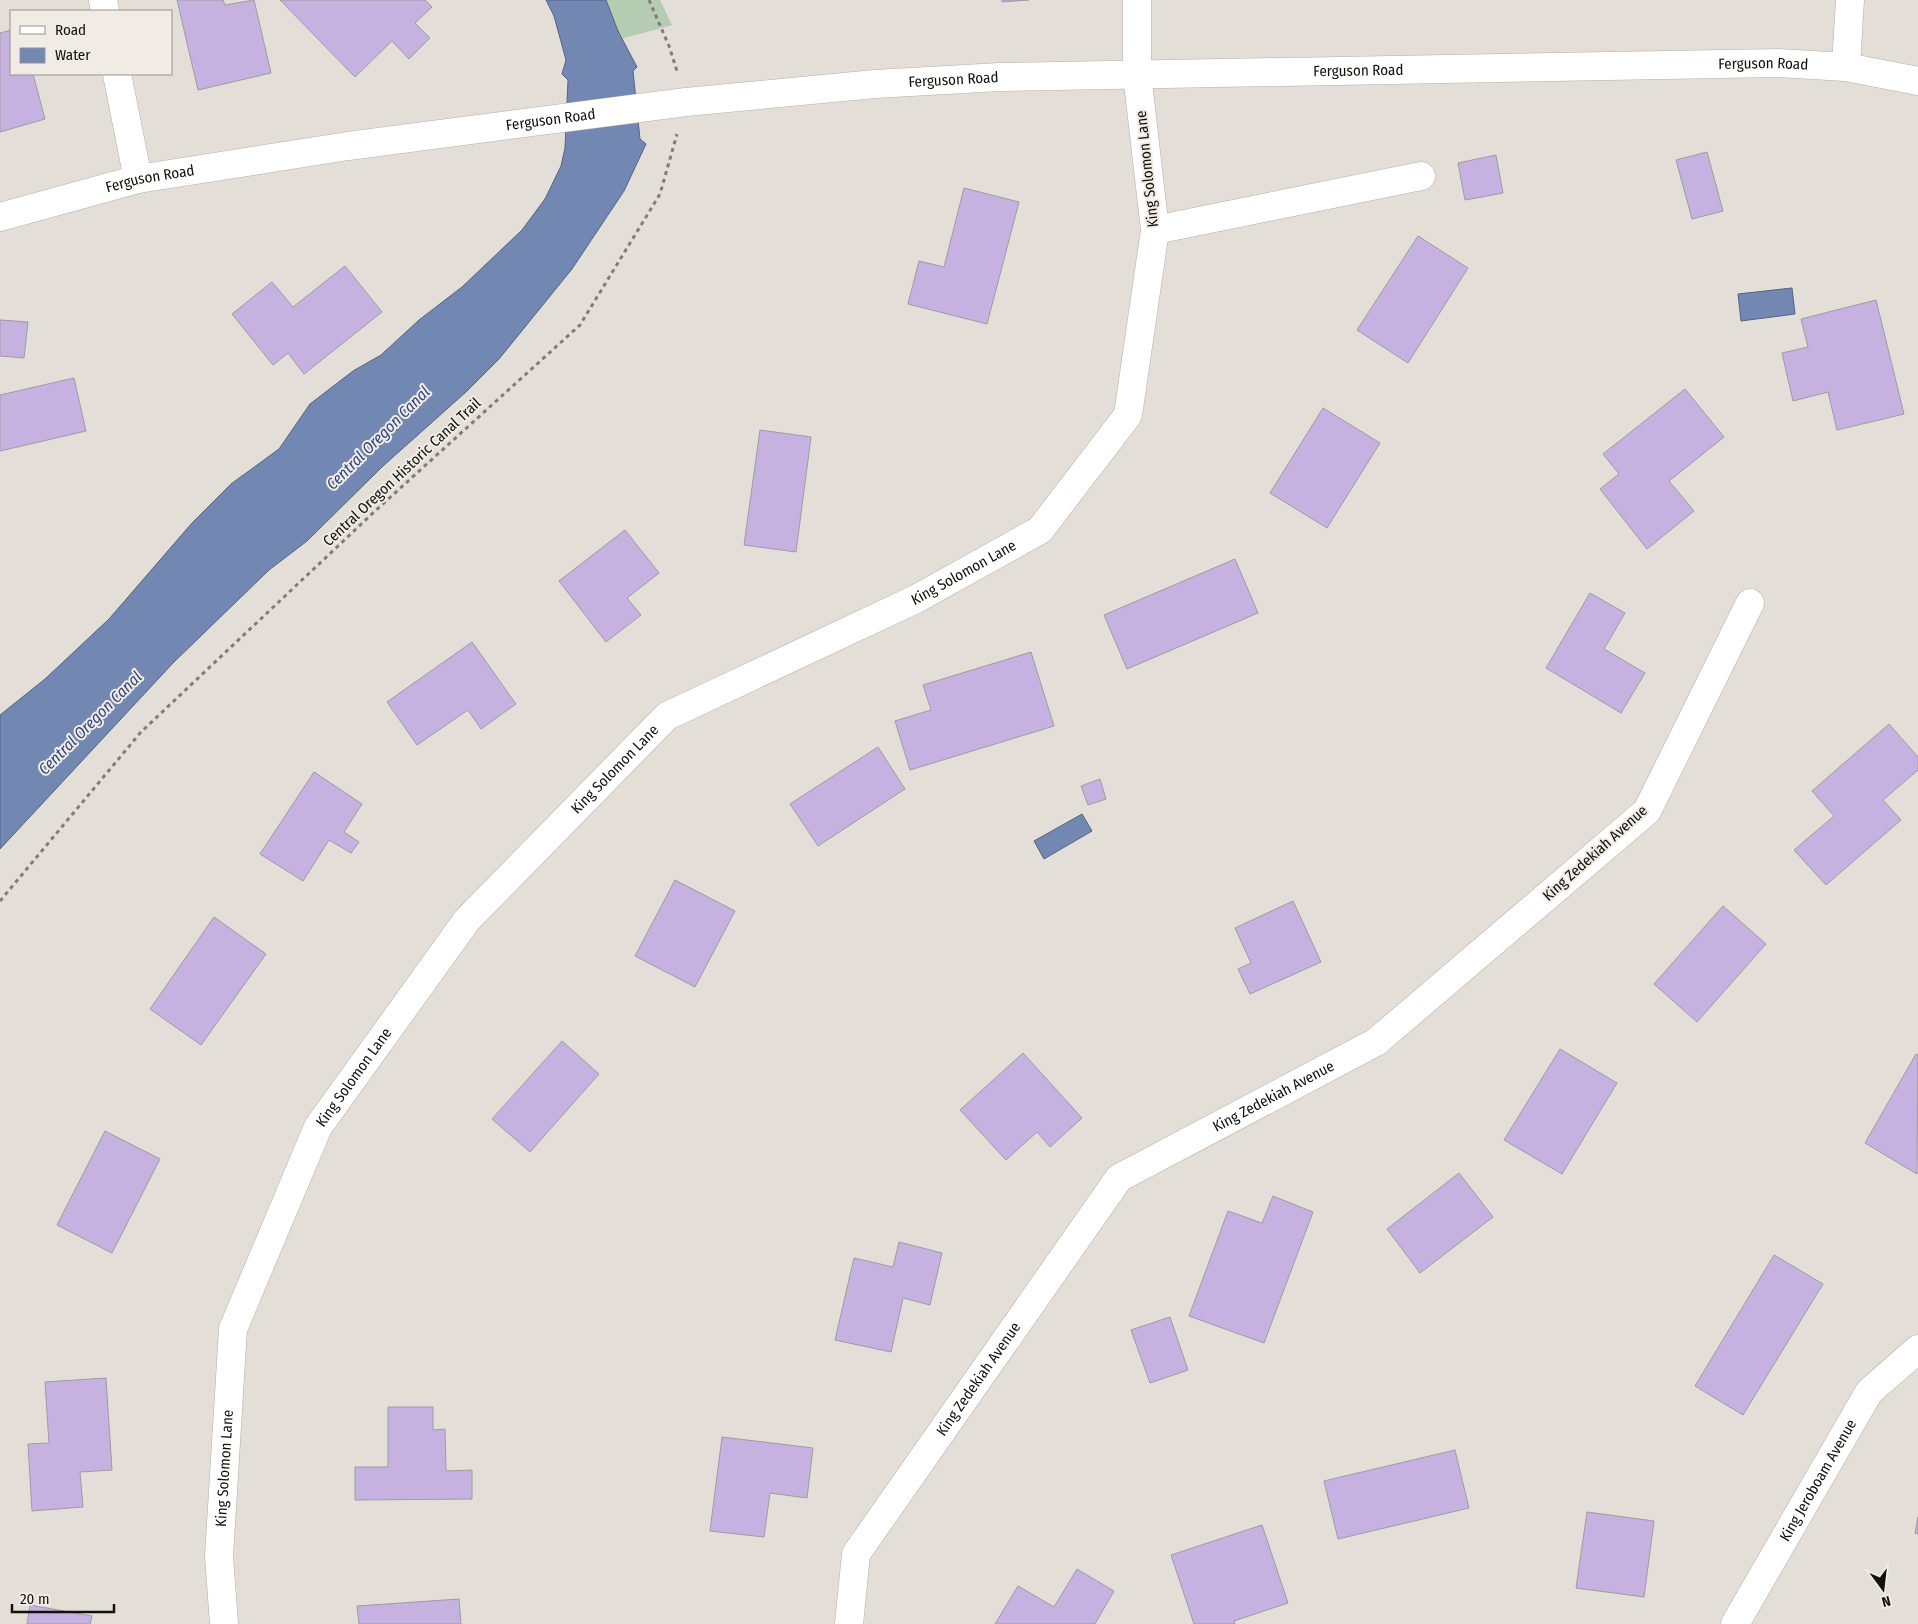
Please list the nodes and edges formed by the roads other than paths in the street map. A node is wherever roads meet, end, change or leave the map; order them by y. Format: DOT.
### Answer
graph roads {
  1 [pos="1137,0"];
  2 [pos="1850,0"];
  3 [pos="1846,67"];
  4 [pos="1138,74"];
  5 [pos="117,75"];
  6 [pos="1918,81"];
  7 [pos="1421,176"];
  8 [pos="138,180"];
  9 [pos="0,217"];
  10 [pos="1155,230"];
  11 [pos="1750,603"];
  12 [pos="1918,1349"];
  13 [pos="224,1624"];
  14 [pos="850,1624"];
  15 [pos="1735,1624"];
  1 -- 4 [label="street, King Solomon Lane"];
  2 -- 3 [label="street"];
  3 -- 4 [label="street, Ferguson Road"];
  3 -- 6 [label="street, Ferguson Road"];
  4 -- 8 [label="street, Ferguson Road"];
  4 -- 10 [label="street, King Solomon Lane"];
  5 -- 8 [label="street"];
  7 -- 10 [label="street"];
  8 -- 9 [label="street, Ferguson Road"];
  10 -- 13 [label="street, King Solomon Lane"];
  11 -- 14 [label="street, King Zedekiah Avenue"];
  12 -- 15 [label="street, King Jeroboam Avenue"];
}
